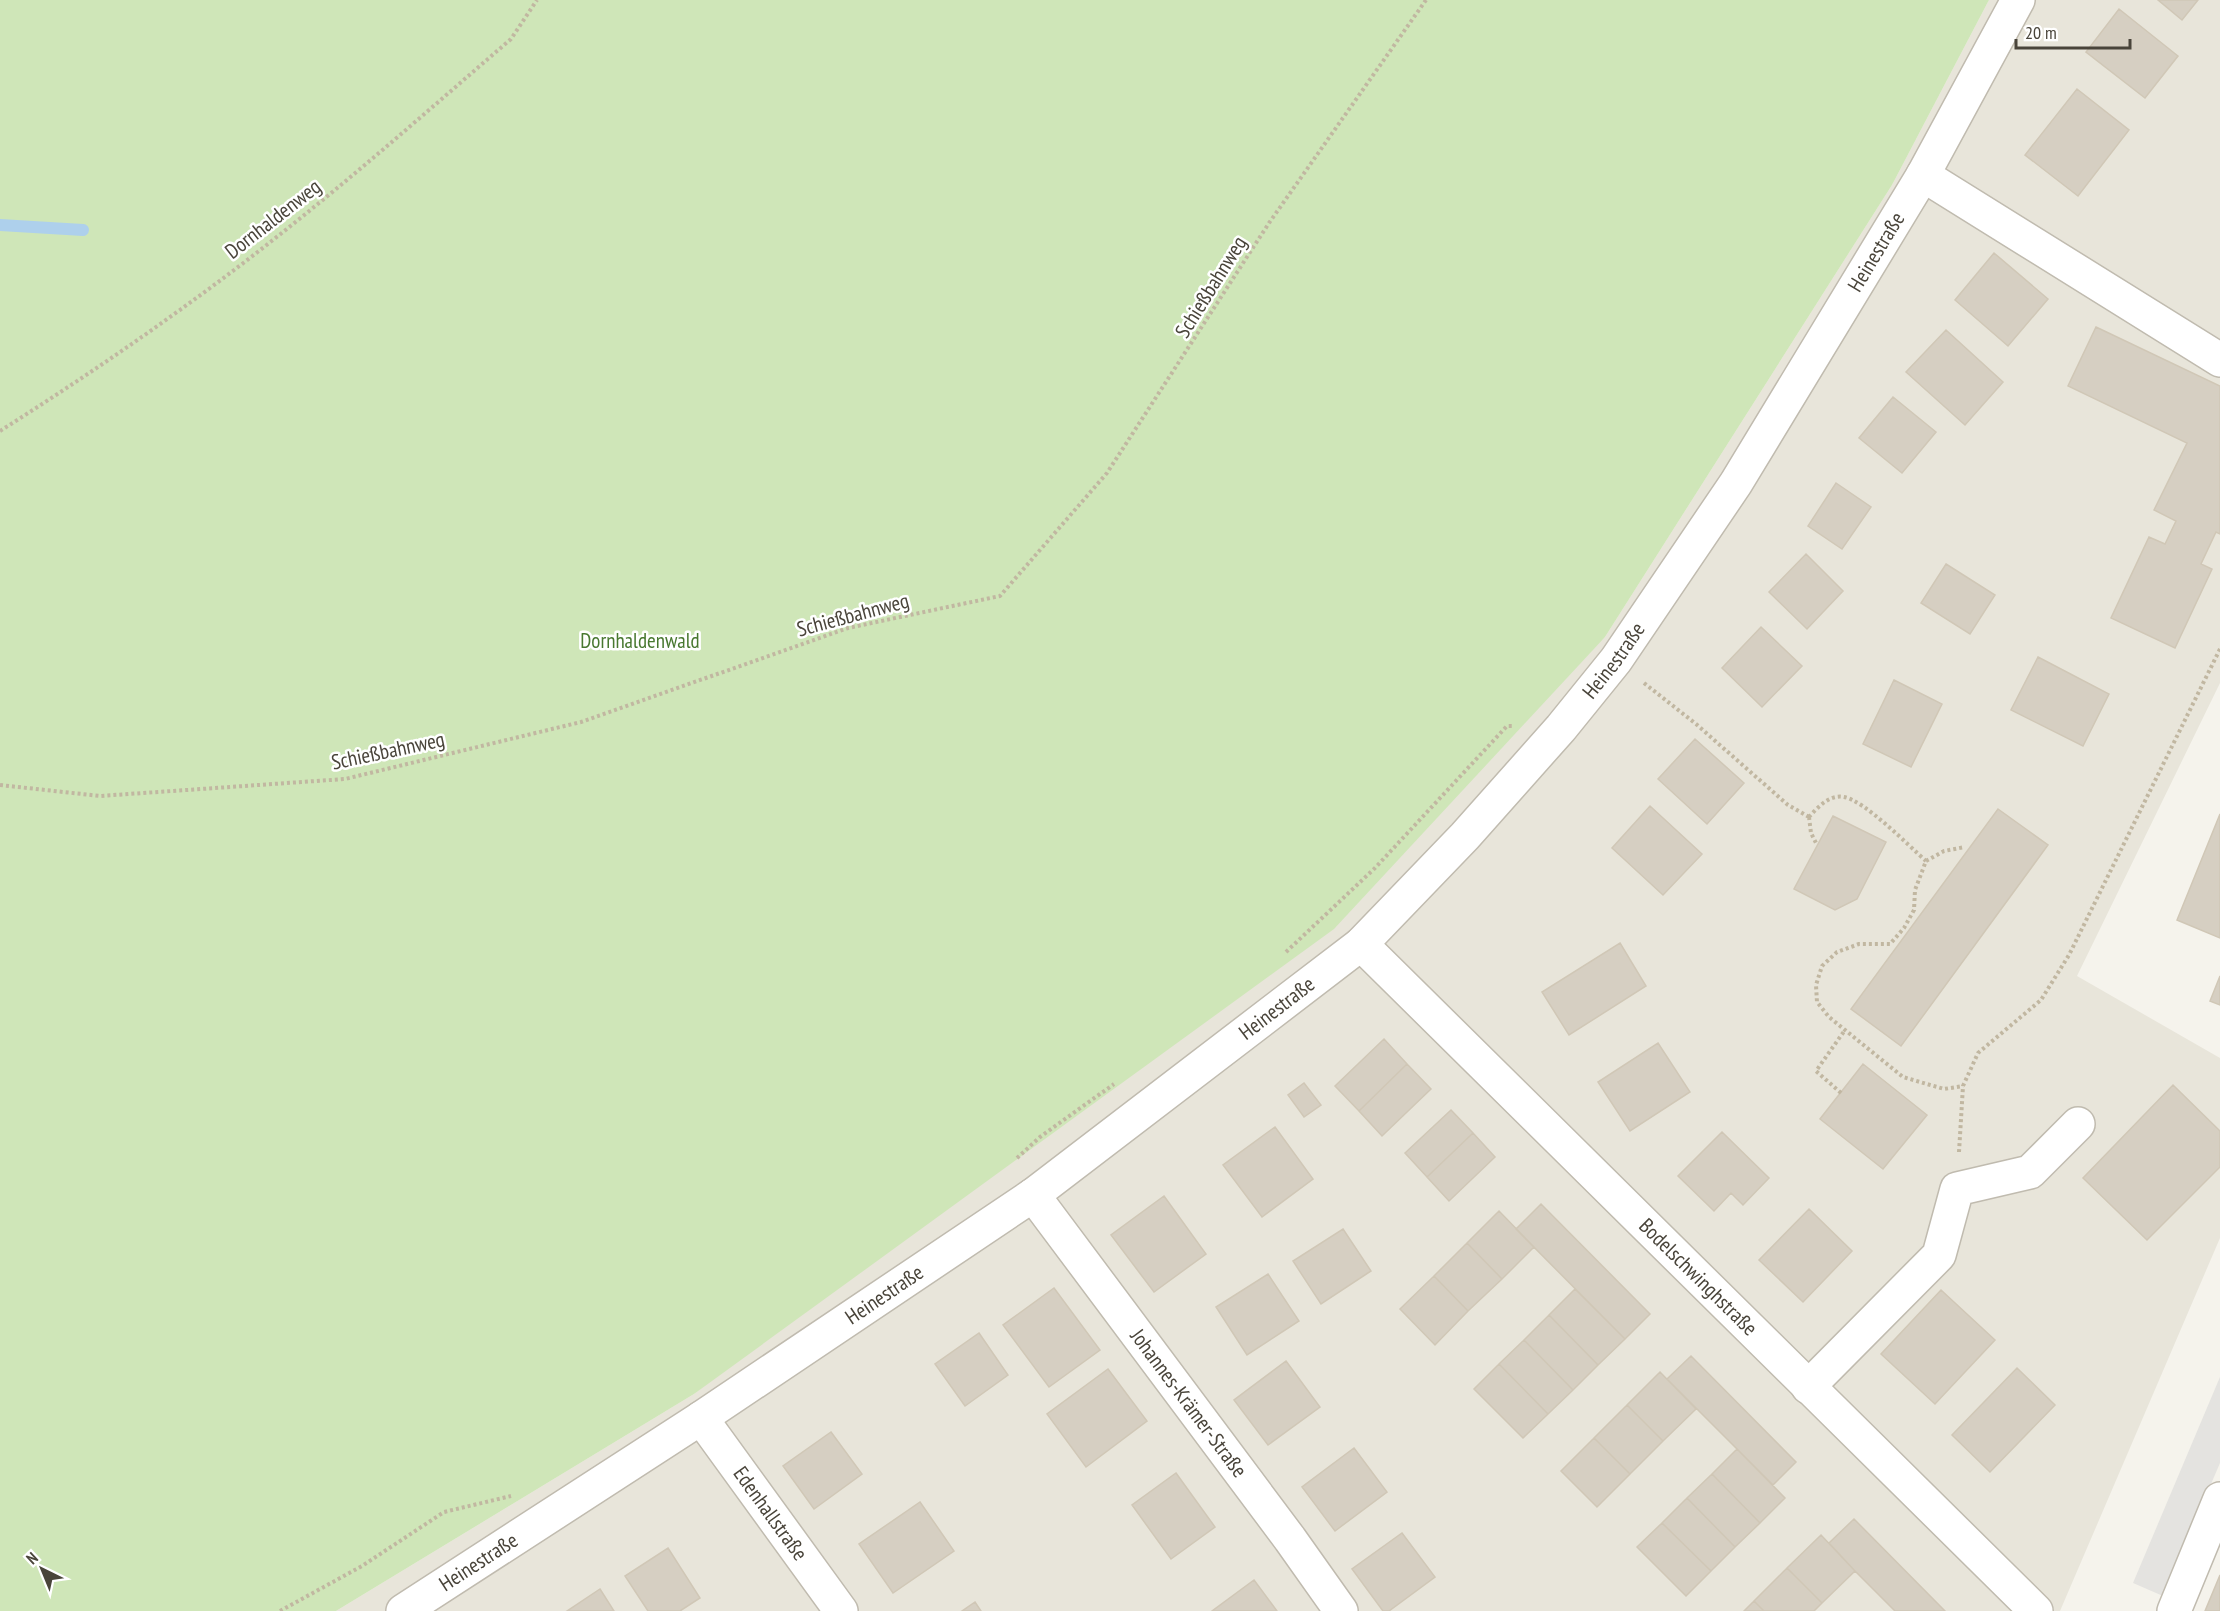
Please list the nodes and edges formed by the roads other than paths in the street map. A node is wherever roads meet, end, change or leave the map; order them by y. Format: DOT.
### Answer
graph roads {
  1 [pos="2018,0"];
  2 [pos="1923,175"];
  3 [pos="2220,360"];
  4 [pos="1361,944"];
  5 [pos="2078,1124"];
  6 [pos="1033,1195"];
  7 [pos="1808,1387"];
  8 [pos="701,1418"];
  9 [pos="2220,1499"];
  10 [pos="403,1611"];
  11 [pos="841,1611"];
  12 [pos="1341,1611"];
  13 [pos="2036,1611"];
  14 [pos="2174,1611"];
  1 -- 2 [label="street, Heinestraße"];
  2 -- 3 [label="street"];
  2 -- 4 [label="street, Heinestraße"];
  4 -- 6 [label="street, Heinestraße"];
  4 -- 7 [label="street, Bodelschwinghstraße"];
  5 -- 7 [label="street"];
  6 -- 8 [label="street, Heinestraße"];
  6 -- 12 [label="street, Johannes-Krämer-Straße"];
  7 -- 13 [label="street, Bodelschwinghstraße"];
  8 -- 10 [label="street, Heinestraße"];
  8 -- 11 [label="street, Edenhallstraße"];
  9 -- 14 [label="street"];
}
